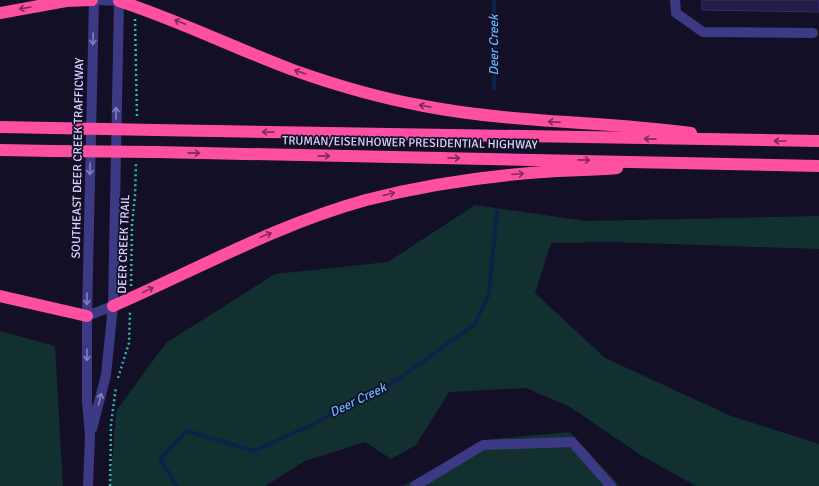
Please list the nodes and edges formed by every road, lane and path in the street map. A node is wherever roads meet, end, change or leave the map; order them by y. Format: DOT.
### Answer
graph roads {
  1 [pos="93,0"];
  2 [pos="98,0"];
  3 [pos="119,0"];
  4 [pos="675,0"];
  5 [pos="136,6"];
  6 [pos="0,13"];
  7 [pos="813,33"];
  8 [pos="137,119"];
  9 [pos="0,127"];
  10 [pos="746,141"];
  11 [pos="819,141"];
  12 [pos="0,150"];
  13 [pos="136,157"];
  14 [pos="677,162"];
  15 [pos="819,166"];
  16 [pos="0,296"];
  17 [pos="131,298"];
  18 [pos="113,306"];
  19 [pos="87,316"];
  20 [pos="90,436"];
  21 [pos="88,486"];
  22 [pos="110,486"];
  23 [pos="415,486"];
  24 [pos="611,486"];
  1 -- 6 [label="highway, one-way"];
  1 -- 19 [label="street, SOUTHEAST DEER CREEK TRAFFICWAY, one-way"];
  2 -- 3 [label="street"];
  3 -- 5 [label="highway"];
  18 -- 3 [label="street, one-way"];
  4 -- 7 [label="street"];
  5 -- 8 [label="path"];
  10 -- 5 [label="highway, one-way"];
  10 -- 9 [label="highway, TRUMAN/EISENHOWER PRESIDENTIAL HIGHWAY, one-way, bridge"];
  11 -- 10 [label="highway, TRUMAN/EISENHOWER PRESIDENTIAL HIGHWAY, one-way"];
  12 -- 14 [label="highway, TRUMAN/EISENHOWER PRESIDENTIAL HIGHWAY, one-way, bridge"];
  13 -- 17 [label="path, DEER CREEK TRAIL"];
  14 -- 15 [label="highway, TRUMAN/EISENHOWER PRESIDENTIAL HIGHWAY"];
  17 -- 14 [label="highway, one-way"];
  16 -- 19 [label="highway"];
  17 -- 18 [label="highway"];
  17 -- 22 [label="path, DEER CREEK TRAIL"];
  18 -- 19 [label="street"];
  20 -- 18 [label="street, one-way"];
  19 -- 20 [label="street, SOUTHEAST DEER CREEK TRAFFICWAY, one-way"];
  20 -- 21 [label="street"];
  23 -- 24 [label="street"];
}
